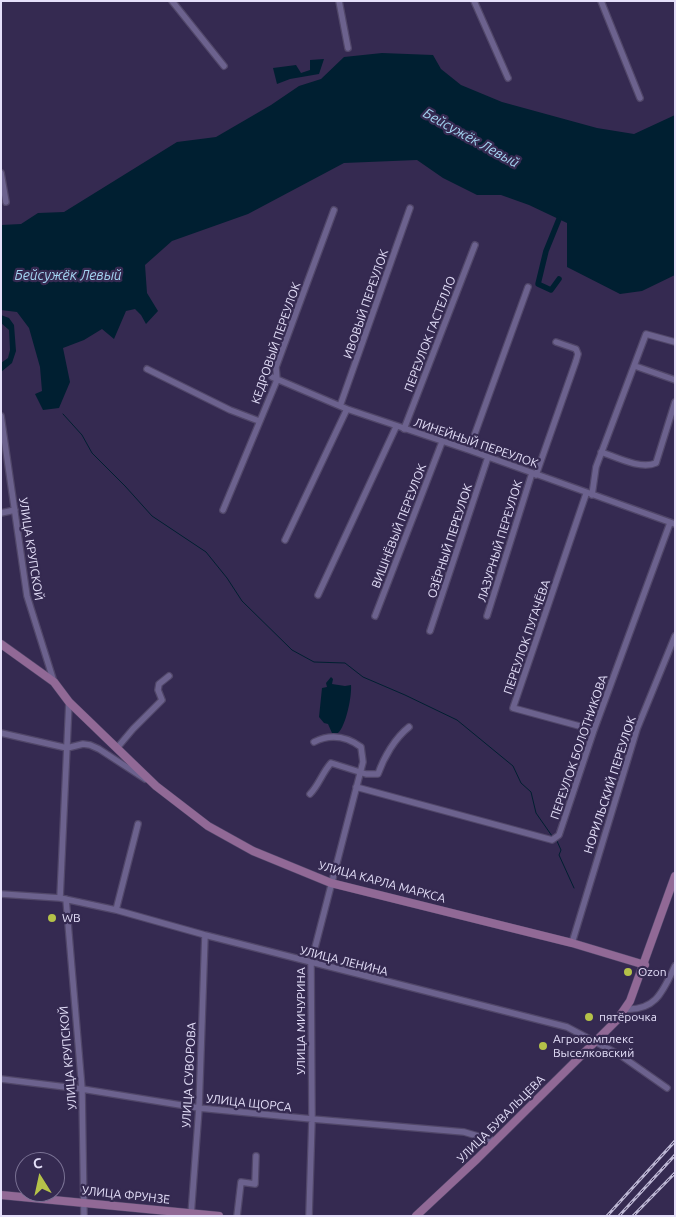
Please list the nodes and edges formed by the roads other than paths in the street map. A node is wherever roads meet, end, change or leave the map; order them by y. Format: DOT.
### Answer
graph roads {
  1 [pos="172,1"];
  2 [pos="339,1"];
  3 [pos="474,1"];
  4 [pos="601,1"];
  5 [pos="348,48"];
  6 [pos="224,66"];
  7 [pos="508,78"];
  8 [pos="640,98"];
  9 [pos="1,173"];
  10 [pos="6,202"];
  11 [pos="410,208"];
  12 [pos="334,210"];
  13 [pos="475,245"];
  14 [pos="528,287"];
  15 [pos="556,342"];
  16 [pos="675,342"];
  17 [pos="635,366"];
  18 [pos="146,369"];
  19 [pos="274,378"];
  20 [pos="675,380"];
  21 [pos="675,402"];
  22 [pos="340,406"];
  23 [pos="347,409"];
  24 [pos="1,416"];
  25 [pos="259,421"];
  26 [pos="396,426"];
  27 [pos="404,430"];
  28 [pos="442,442"];
  29 [pos="469,450"];
  30 [pos="601,452"];
  31 [pos="488,457"];
  32 [pos="534,474"];
  33 [pos="589,494"];
  34 [pos="15,510"];
  35 [pos="223,510"];
  36 [pos="1,513"];
  37 [pos="672,523"];
  38 [pos="285,540"];
  39 [pos="318,595"];
  40 [pos="375,616"];
  41 [pos="488,616"];
  42 [pos="430,631"];
  43 [pos="675,636"];
  44 [pos="1,644"];
  45 [pos="169,676"];
  46 [pos="54,682"];
  47 [pos="69,702"];
  48 [pos="409,727"];
  49 [pos="594,730"];
  50 [pos="1,733"];
  51 [pos="314,742"];
  52 [pos="68,748"];
  53 [pos="117,748"];
  54 [pos="360,773"];
  55 [pos="156,786"];
  56 [pos="356,787"];
  57 [pos="310,794"];
  58 [pos="138,824"];
  59 [pos="675,876"];
  60 [pos="331,883"];
  61 [pos="1,894"];
  62 [pos="63,898"];
  63 [pos="116,910"];
  64 [pos="205,935"];
  65 [pos="572,943"];
  66 [pos="311,963"];
  67 [pos="644,965"];
  68 [pos="675,966"];
  69 [pos="625,1009"];
  70 [pos="596,1041"];
  71 [pos="1,1080"];
  72 [pos="667,1088"];
  73 [pos="82,1089"];
  74 [pos="199,1108"];
  75 [pos="312,1119"];
  76 [pos="495,1141"];
  77 [pos="256,1156"];
  78 [pos="1,1195"];
  79 [pos="84,1203"];
  80 [pos="191,1214"];
  81 [pos="84,1216"];
  82 [pos="219,1216"];
  83 [pos="237,1216"];
  84 [pos="309,1216"];
  85 [pos="416,1216"];
  1 -- 6 [label="street"];
  2 -- 5 [label="street"];
  3 -- 7 [label="street"];
  4 -- 8 [label="street"];
  9 -- 10 [label="street"];
  11 -- 22 [label="street, ИВОВЫЙ ПЕРЕУЛОК"];
  12 -- 19 [label="street, КЕДРОВЫЙ ПЕРЕУЛОК"];
  13 -- 27 [label="street, ПЕРЕУЛОК ГАСТЕЛЛО"];
  14 -- 29 [label="street"];
  15 -- 32 [label="street, ЛАЗУРНЫЙ ПЕРЕУЛОК"];
  16 -- 17 [label="street"];
  17 -- 20 [label="street"];
  17 -- 30 [label="street"];
  18 -- 25 [label="street"];
  19 -- 22 [label="street, ЛИНЕЙНЫЙ ПЕРЕУЛОК"];
  19 -- 25 [label="street, КЕДРОВЫЙ ПЕРЕУЛОК"];
  21 -- 30 [label="street"];
  22 -- 23 [label="street, ЛИНЕЙНЫЙ ПЕРЕУЛОК"];
  23 -- 26 [label="street, ЛИНЕЙНЫЙ ПЕРЕУЛОК"];
  23 -- 38 [label="street"];
  24 -- 34 [label="street, УЛИЦА КРУПСКОЙ"];
  25 -- 35 [label="street, КЕДРОВЫЙ ПЕРЕУЛОК"];
  26 -- 27 [label="street, ЛИНЕЙНЫЙ ПЕРЕУЛОК"];
  26 -- 39 [label="street"];
  27 -- 28 [label="street, ЛИНЕЙНЫЙ ПЕРЕУЛОК"];
  28 -- 29 [label="street, ЛИНЕЙНЫЙ ПЕРЕУЛОК"];
  28 -- 40 [label="street, ВИШНЁВЫЙ ПЕРЕУЛОК"];
  29 -- 31 [label="street, ЛИНЕЙНЫЙ ПЕРЕУЛОК"];
  30 -- 33 [label="street"];
  31 -- 32 [label="street, ЛИНЕЙНЫЙ ПЕРЕУЛОК"];
  31 -- 42 [label="street, ОЗЁРНЫЙ ПЕРЕУЛОК"];
  32 -- 33 [label="street, ЛИНЕЙНЫЙ ПЕРЕУЛОК"];
  32 -- 41 [label="street, ЛАЗУРНЫЙ ПЕРЕУЛОК"];
  33 -- 37 [label="street, ЛИНЕЙНЫЙ ПЕРЕУЛОК"];
  33 -- 49 [label="street, ПЕРЕУЛОК ПУГАЧЁВА"];
  34 -- 36 [label="street"];
  34 -- 46 [label="street, УЛИЦА КРУПСКОЙ"];
  37 -- 49 [label="street, ПЕРЕУЛОК БОЛОТНИКОВА"];
  43 -- 65 [label="street, НОРИЛЬСКИЙ ПЕРЕУЛОК"];
  44 -- 46 [label="main road, УЛИЦА КАРЛА МАРКСА"];
  45 -- 53 [label="street"];
  46 -- 47 [label="main road, УЛИЦА КАРЛА МАРКСА"];
  47 -- 52 [label="street, УЛИЦА КРУПСКОЙ"];
  47 -- 53 [label="main road, УЛИЦА КАРЛА МАРКСА"];
  48 -- 54 [label="street"];
  49 -- 56 [label="street, ПЕРЕУЛОК БОЛОТНИКОВА"];
  50 -- 52 [label="street"];
  51 -- 54 [label="street, УЛИЦА МИЧУРИНА"];
  52 -- 55 [label="street"];
  52 -- 62 [label="street, УЛИЦА КРУПСКОЙ"];
  53 -- 55 [label="main road, УЛИЦА КАРЛА МАРКСА"];
  54 -- 56 [label="street, УЛИЦА МИЧУРИНА"];
  54 -- 57 [label="street"];
  55 -- 60 [label="main road, УЛИЦА КАРЛА МАРКСА"];
  56 -- 60 [label="street, УЛИЦА МИЧУРИНА"];
  58 -- 63 [label="street"];
  59 -- 67 [label="main road, УЛИЦА БУВАЛЬЦЕВА"];
  60 -- 65 [label="main road, УЛИЦА КАРЛА МАРКСА"];
  60 -- 66 [label="street, УЛИЦА МИЧУРИНА"];
  61 -- 62 [label="street, УЛИЦА ЛЕНИНА"];
  62 -- 63 [label="street, УЛИЦА ЛЕНИНА"];
  62 -- 73 [label="street, УЛИЦА КРУПСКОЙ"];
  63 -- 64 [label="street, УЛИЦА ЛЕНИНА"];
  64 -- 66 [label="street, УЛИЦА ЛЕНИНА"];
  64 -- 74 [label="street, УЛИЦА СУВОРОВА"];
  65 -- 67 [label="main road, УЛИЦА КАРЛА МАРКСА"];
  66 -- 70 [label="street, УЛИЦА ЛЕНИНА"];
  66 -- 75 [label="street, УЛИЦА МИЧУРИНА"];
  67 -- 69 [label="main road, УЛИЦА БУВАЛЬЦЕВА"];
  68 -- 69 [label="street"];
  69 -- 70 [label="main road, УЛИЦА БУВАЛЬЦЕВА"];
  70 -- 72 [label="street, УЛИЦА ЛЕНИНА"];
  70 -- 76 [label="main road, УЛИЦА БУВАЛЬЦЕВА"];
  71 -- 73 [label="street, УЛИЦА ЩОРСА"];
  73 -- 74 [label="street, УЛИЦА ЩОРСА"];
  73 -- 79 [label="street, УЛИЦА КРУПСКОЙ"];
  74 -- 75 [label="street, УЛИЦА ЩОРСА"];
  74 -- 80 [label="street, УЛИЦА СУВОРОВА"];
  75 -- 76 [label="street, УЛИЦА ЩОРСА"];
  75 -- 84 [label="street, УЛИЦА МИЧУРИНА"];
  76 -- 85 [label="main road, УЛИЦА БУВАЛЬЦЕВА"];
  77 -- 83 [label="street"];
  78 -- 79 [label="main road, УЛИЦА ФРУНЗЕ"];
  79 -- 80 [label="main road, УЛИЦА ФРУНЗЕ"];
  79 -- 81 [label="street, УЛИЦА КРУПСКОЙ"];
  80 -- 82 [label="main road, УЛИЦА ФРУНЗЕ"];
}
